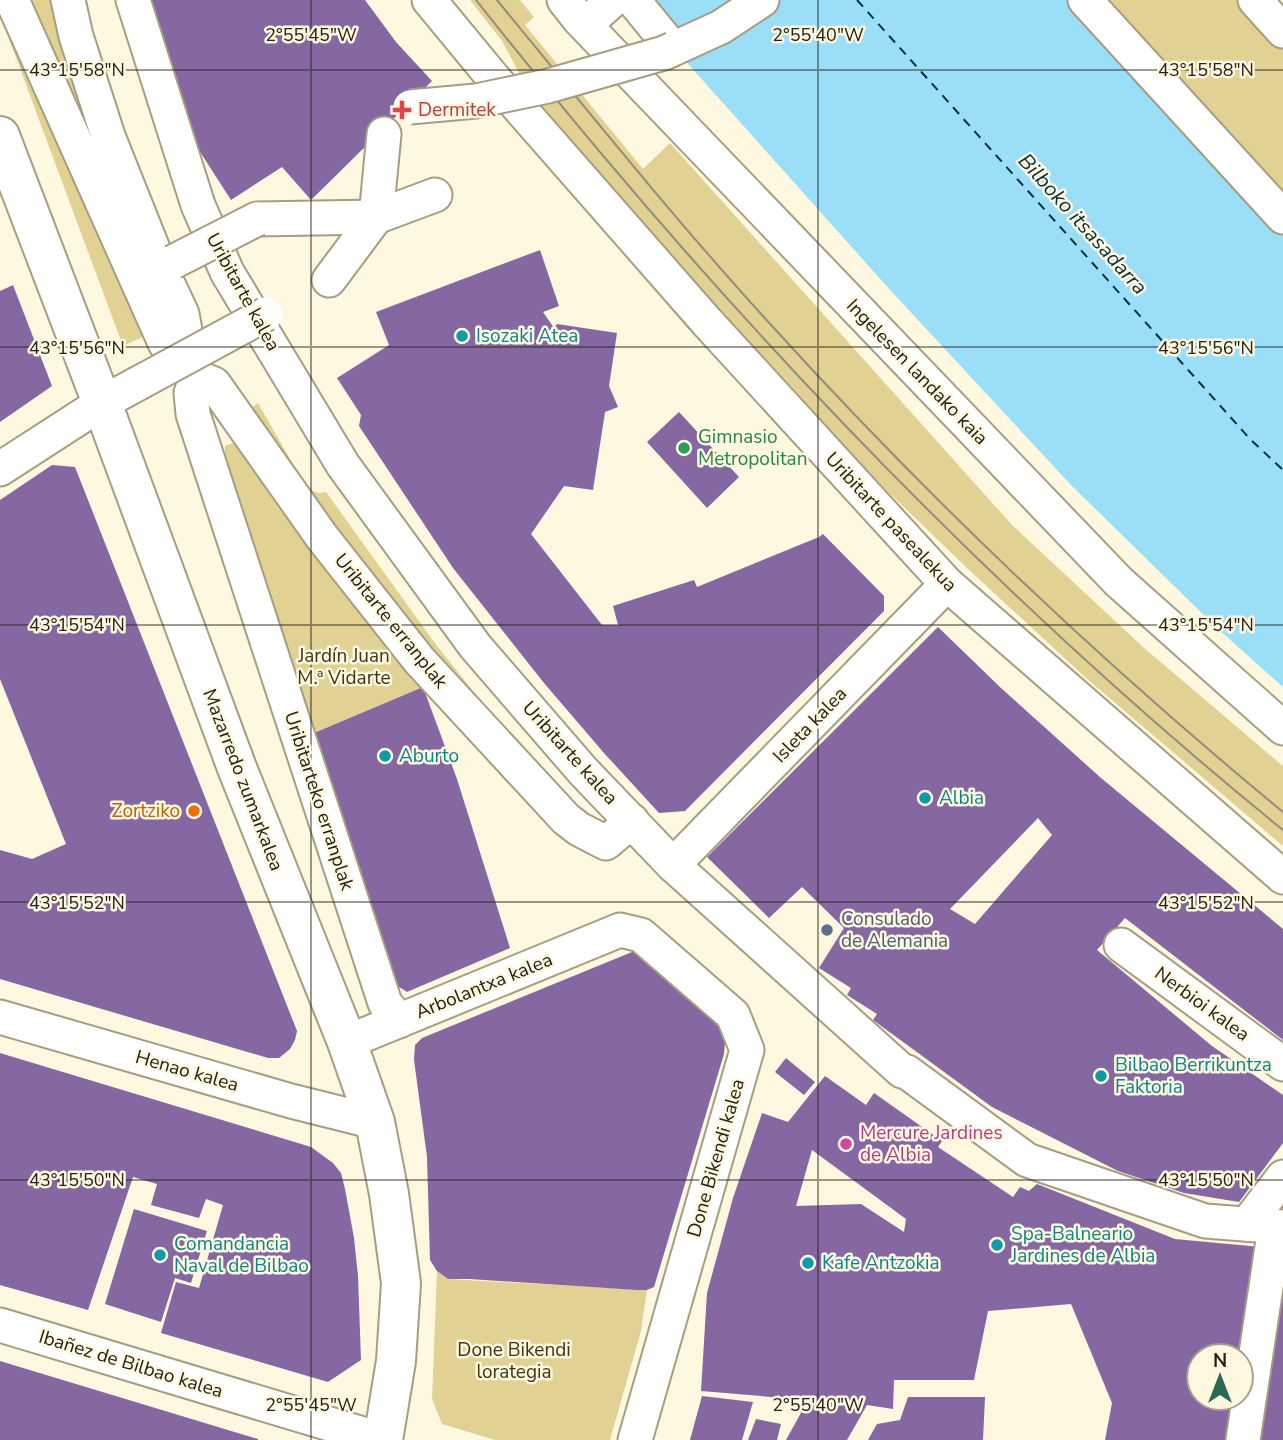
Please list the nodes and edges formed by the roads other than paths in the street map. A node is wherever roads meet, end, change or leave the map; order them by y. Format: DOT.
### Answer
graph roads {
  1 [pos="12,0"];
  2 [pos="68,0"];
  3 [pos="133,0"];
  4 [pos="429,0"];
  5 [pos="612,0"];
  6 [pos="633,0"];
  7 [pos="762,0"];
  8 [pos="1085,0"];
  9 [pos="1255,0"];
  10 [pos="570,6"];
  11 [pos="1283,31"];
  12 [pos="673,48"];
  13 [pos="410,107"];
  14 [pos="384,134"];
  15 [pos="0,136"];
  16 [pos="435,195"];
  17 [pos="376,217"];
  18 [pos="1283,217"];
  19 [pos="167,266"];
  20 [pos="329,280"];
  21 [pos="266,314"];
  22 [pos="189,364"];
  23 [pos="102,403"];
  24 [pos="0,469"];
  25 [pos="947,584"];
  26 [pos="1283,728"];
  27 [pos="632,821"];
  28 [pos="673,865"];
  29 [pos="1283,877"];
  30 [pos="620,930"];
  31 [pos="1121,945"];
  32 [pos="0,1017"];
  33 [pos="399,1021"];
  34 [pos="347,1042"];
  35 [pos="1283,1064"];
  36 [pos="375,1122"];
  37 [pos="1283,1177"];
  38 [pos="1269,1226"];
  39 [pos="0,1325"];
  40 [pos="383,1440"];
  41 [pos="635,1440"];
  42 [pos="1243,1440"];
  1 -- 22 [label="street, Uribitarte erranplak"];
  2 -- 19 [label="street"];
  3 -- 27 [label="street, Uribitarte kalea"];
  4 -- 25 [label="street, Uribitarte pasealekua"];
  5 -- 10 [label="street"];
  6 -- 12 [label="street"];
  7 -- 12 [label="street"];
  8 -- 18 [label="street"];
  9 -- 11 [label="street"];
  10 -- 26 [label="street, Ingelesen landako kaia"];
  12 -- 13 [label="street, bridge"];
  14 -- 17 [label="street"];
  15 -- 23 [label="main road, Mazarredo zumarkalea"];
  16 -- 17 [label="street"];
  17 -- 19 [label="street, bridge"];
  17 -- 20 [label="street"];
  19 -- 22 [label="street"];
  21 -- 23 [label="street, bridge"];
  22 -- 27 [label="street, Uribitarte erranplak"];
  22 -- 33 [label="street, Uribitarteko erranplak"];
  23 -- 24 [label="street"];
  23 -- 34 [label="main road, Mazarredo zumarkalea"];
  25 -- 28 [label="street, Isleta kalea"];
  25 -- 29 [label="street, Uribitarte pasealekua"];
  27 -- 28 [label="street, Uribitarte kalea"];
  28 -- 38 [label="street, Uribitarte kalea"];
  30 -- 33 [label="street, Arbolantxa kalea"];
  30 -- 41 [label="street, Done Bikendi kalea"];
  31 -- 35 [label="street, Nerbioi kalea"];
  32 -- 36 [label="street, Henao kalea"];
  33 -- 34 [label="street, Arbolantxa kalea"];
  34 -- 36 [label="main road, Mazarredo zumarkalea"];
  36 -- 40 [label="main road, Mazarredo zumarkalea"];
  37 -- 38 [label="street"];
  38 -- 42 [label="street"];
  39 -- 40 [label="street, Ibañez de Bilbao kalea"];
}
